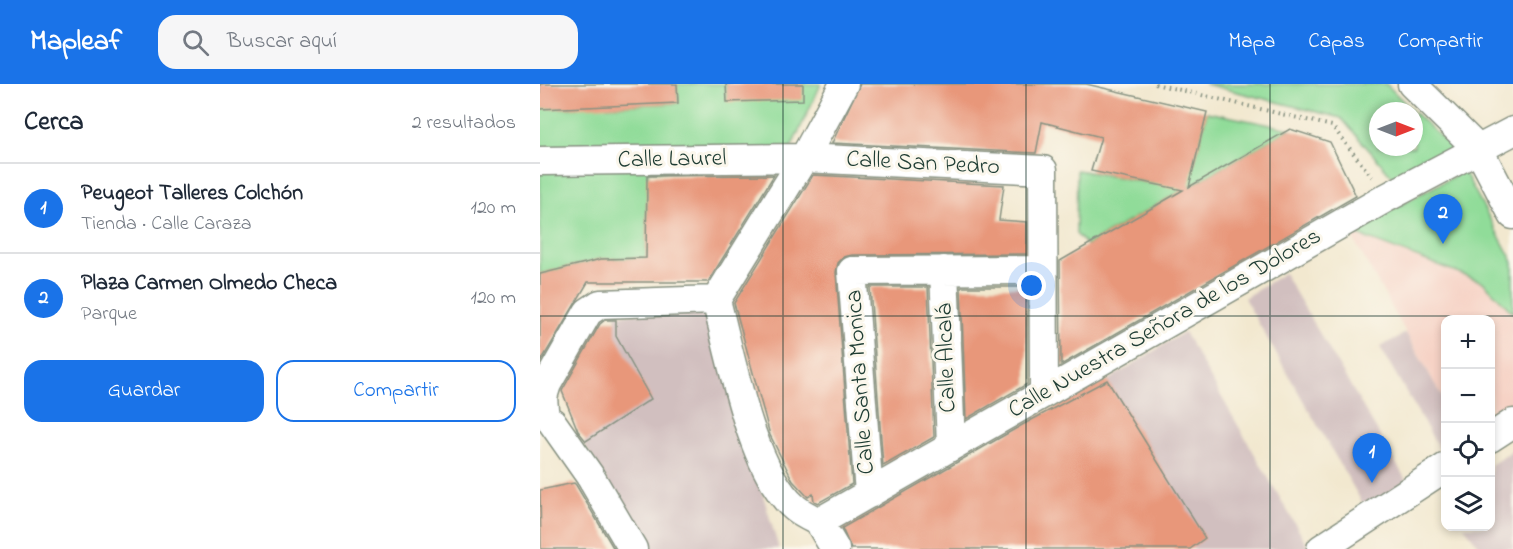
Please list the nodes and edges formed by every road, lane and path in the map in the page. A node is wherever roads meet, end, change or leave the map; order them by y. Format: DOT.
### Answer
graph roads {
  1 [pos="844,84"];
  2 [pos="1155,84"];
  3 [pos="1412,84"];
  4 [pos="1513,131"];
  5 [pos="1479,150"];
  6 [pos="804,158"];
  7 [pos="540,161"];
  8 [pos="1386,198"];
  9 [pos="1513,215"];
  10 [pos="944,270"];
  11 [pos="1043,270"];
  12 [pos="716,300"];
  13 [pos="1044,393"];
  14 [pos="544,420"];
  15 [pos="1513,423"];
  16 [pos="1495,435"];
  17 [pos="951,446"];
  18 [pos="1441,471"];
  19 [pos="869,494"];
  20 [pos="819,522"];
  21 [pos="633,549"];
  22 [pos="835,549"];
  23 [pos="1321,549"];
  1 -- 6 [label="street"];
  2 -- 8 [label="path"];
  3 -- 5 [label="street"];
  4 -- 5 [label="street, Calle Nuestra Señora de los Dolores"];
  5 -- 8 [label="street, Calle Nuestra Señora de los Dolores"];
  5 -- 9 [label="street"];
  6 -- 7 [label="street, Calle Laurel"];
  6 -- 11 [label="street, Calle San Pedro"];
  6 -- 12 [label="street"];
  8 -- 13 [label="street, Calle Nuestra Señora de los Dolores"];
  10 -- 11 [label="street"];
  10 -- 17 [label="street, Calle Alcalá"];
  10 -- 19 [label="street, Calle Santa Monica"];
  11 -- 13 [label="street"];
  12 -- 14 [label="street"];
  12 -- 20 [label="street"];
  13 -- 17 [label="street, Calle Nuestra Señora de los Dolores"];
  14 -- 21 [label="street"];
  15 -- 16 [label="street"];
  17 -- 19 [label="street, Calle Nuestra Señora de los Dolores"];
  18 -- 23 [label="street"];
  19 -- 20 [label="street, Calle Nuestra Señora de los Dolores"];
  20 -- 22 [label="street"];
}
